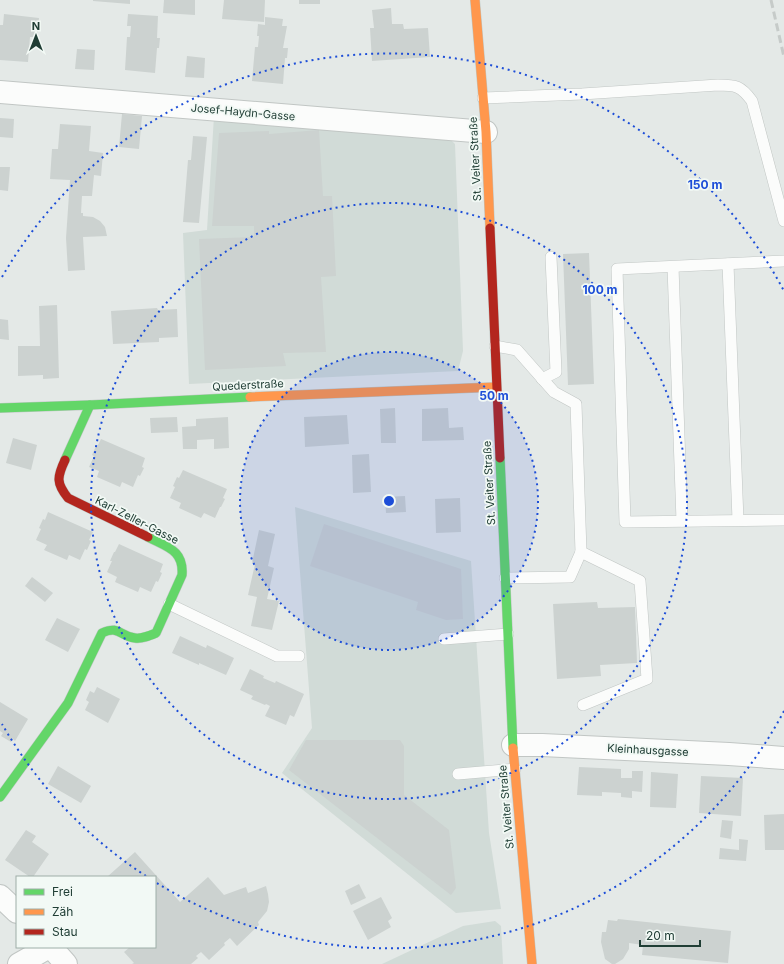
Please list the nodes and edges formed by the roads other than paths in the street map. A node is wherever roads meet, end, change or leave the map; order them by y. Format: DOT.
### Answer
graph roads {
  1 [pos="475,0"];
  2 [pos="0,92"];
  3 [pos="483,98"];
  4 [pos="486,132"];
  5 [pos="784,221"];
  6 [pos="551,257"];
  7 [pos="784,261"];
  8 [pos="728,264"];
  9 [pos="673,267"];
  10 [pos="494,346"];
  11 [pos="542,379"];
  12 [pos="496,386"];
  13 [pos="90,405"];
  14 [pos="0,408"];
  15 [pos="738,520"];
  16 [pos="784,520"];
  17 [pos="682,521"];
  18 [pos="581,552"];
  19 [pos="505,578"];
  20 [pos="169,604"];
  21 [pos="508,634"];
  22 [pos="444,639"];
  23 [pos="299,656"];
  24 [pos="583,705"];
  25 [pos="513,745"];
  26 [pos="784,758"];
  27 [pos="515,769"];
  28 [pos="458,774"];
  29 [pos="0,797"];
  30 [pos="0,896"];
  31 [pos="16,911"];
  32 [pos="48,948"];
  33 [pos="51,948"];
  34 [pos="19,964"];
  35 [pos="66,964"];
  36 [pos="532,964"];
  1 -- 3 [label="street, St. Veiter Straße"];
  2 -- 4 [label="street, Josef-Haydn-Gasse"];
  3 -- 4 [label="street, St. Veiter Straße"];
  3 -- 5 [label="lane"];
  4 -- 10 [label="street, St. Veiter Straße"];
  6 -- 11 [label="lane"];
  7 -- 8 [label="lane"];
  8 -- 9 [label="lane"];
  8 -- 15 [label="lane"];
  9 -- 17 [label="lane"];
  9 -- 17 [label="lane"];
  10 -- 11 [label="lane"];
  10 -- 12 [label="street, St. Veiter Straße"];
  11 -- 18 [label="lane"];
  12 -- 13 [label="street, Quederstraße"];
  12 -- 19 [label="street, St. Veiter Straße"];
  13 -- 14 [label="street, Quederstraße"];
  13 -- 20 [label="street, Karl-Zeller-Gasse"];
  15 -- 16 [label="lane"];
  15 -- 17 [label="lane"];
  18 -- 19 [label="lane"];
  18 -- 24 [label="lane"];
  19 -- 21 [label="street, St. Veiter Straße"];
  20 -- 23 [label="lane"];
  20 -- 29 [label="street, Karl-Zeller-Gasse"];
  21 -- 22 [label="lane"];
  21 -- 25 [label="street, St. Veiter Straße"];
  25 -- 26 [label="street, Kleinhausgasse"];
  25 -- 27 [label="street, St. Veiter Straße"];
  27 -- 28 [label="lane"];
  27 -- 36 [label="street, St. Veiter Straße"];
  30 -- 31 [label="street"];
  32 -- 34 [label="street"];
  33 -- 35 [label="street"];
}
